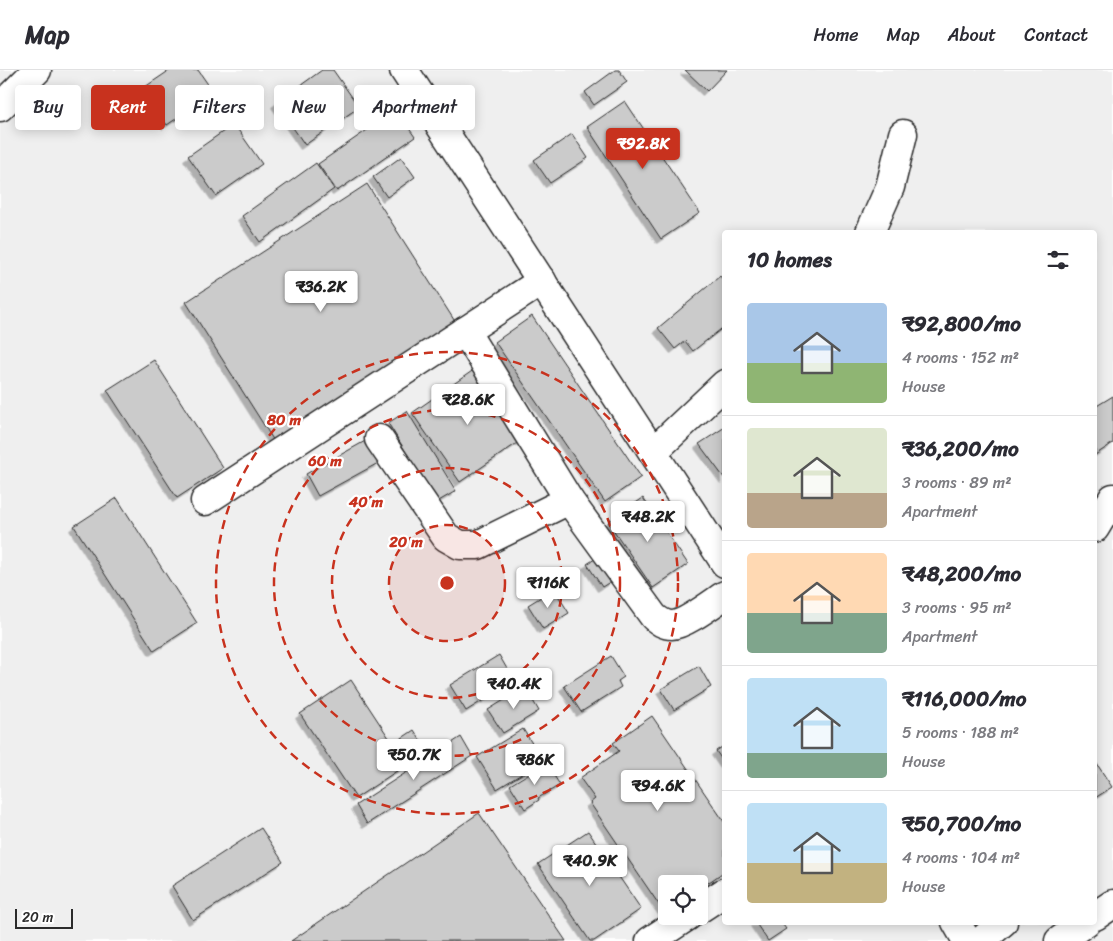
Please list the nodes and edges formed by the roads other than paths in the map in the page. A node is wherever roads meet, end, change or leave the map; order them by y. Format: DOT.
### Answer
graph roads {
  1 [pos="37,70"];
  2 [pos="404,70"];
  3 [pos="0,107"];
  4 [pos="903,134"];
  5 [pos="871,230"];
  6 [pos="542,281"];
  7 [pos="465,331"];
  8 [pos="722,387"];
  9 [pos="379,439"];
  10 [pos="653,452"];
  11 [pos="1113,498"];
  12 [pos="570,500"];
  13 [pos="205,501"];
  14 [pos="1097,525"];
  15 [pos="722,558"];
  16 [pos="722,597"];
  17 [pos="722,894"];
  18 [pos="708,903"];
  19 [pos="1113,904"];
  20 [pos="1097,915"];
  21 [pos="674,925"];
  22 [pos="958,925"];
  23 [pos="1000,925"];
  24 [pos="1082,925"];
  25 [pos="650,941"];
  26 [pos="967,941"];
  27 [pos="981,941"];
  28 [pos="1059,941"];
  1 -- 3 [label="street"];
  2 -- 6 [label="street"];
  4 -- 5 [label="street"];
  6 -- 7 [label="street"];
  6 -- 10 [label="street"];
  7 -- 12 [label="street"];
  7 -- 13 [label="street"];
  8 -- 10 [label="street"];
  9 -- 12 [label="street"];
  10 -- 15 [label="street"];
  11 -- 14 [label="street"];
  12 -- 16 [label="street"];
  17 -- 18 [label="street"];
  19 -- 20 [label="street"];
  21 -- 25 [label="street"];
  22 -- 26 [label="street"];
  23 -- 27 [label="street"];
  24 -- 28 [label="street"];
}
